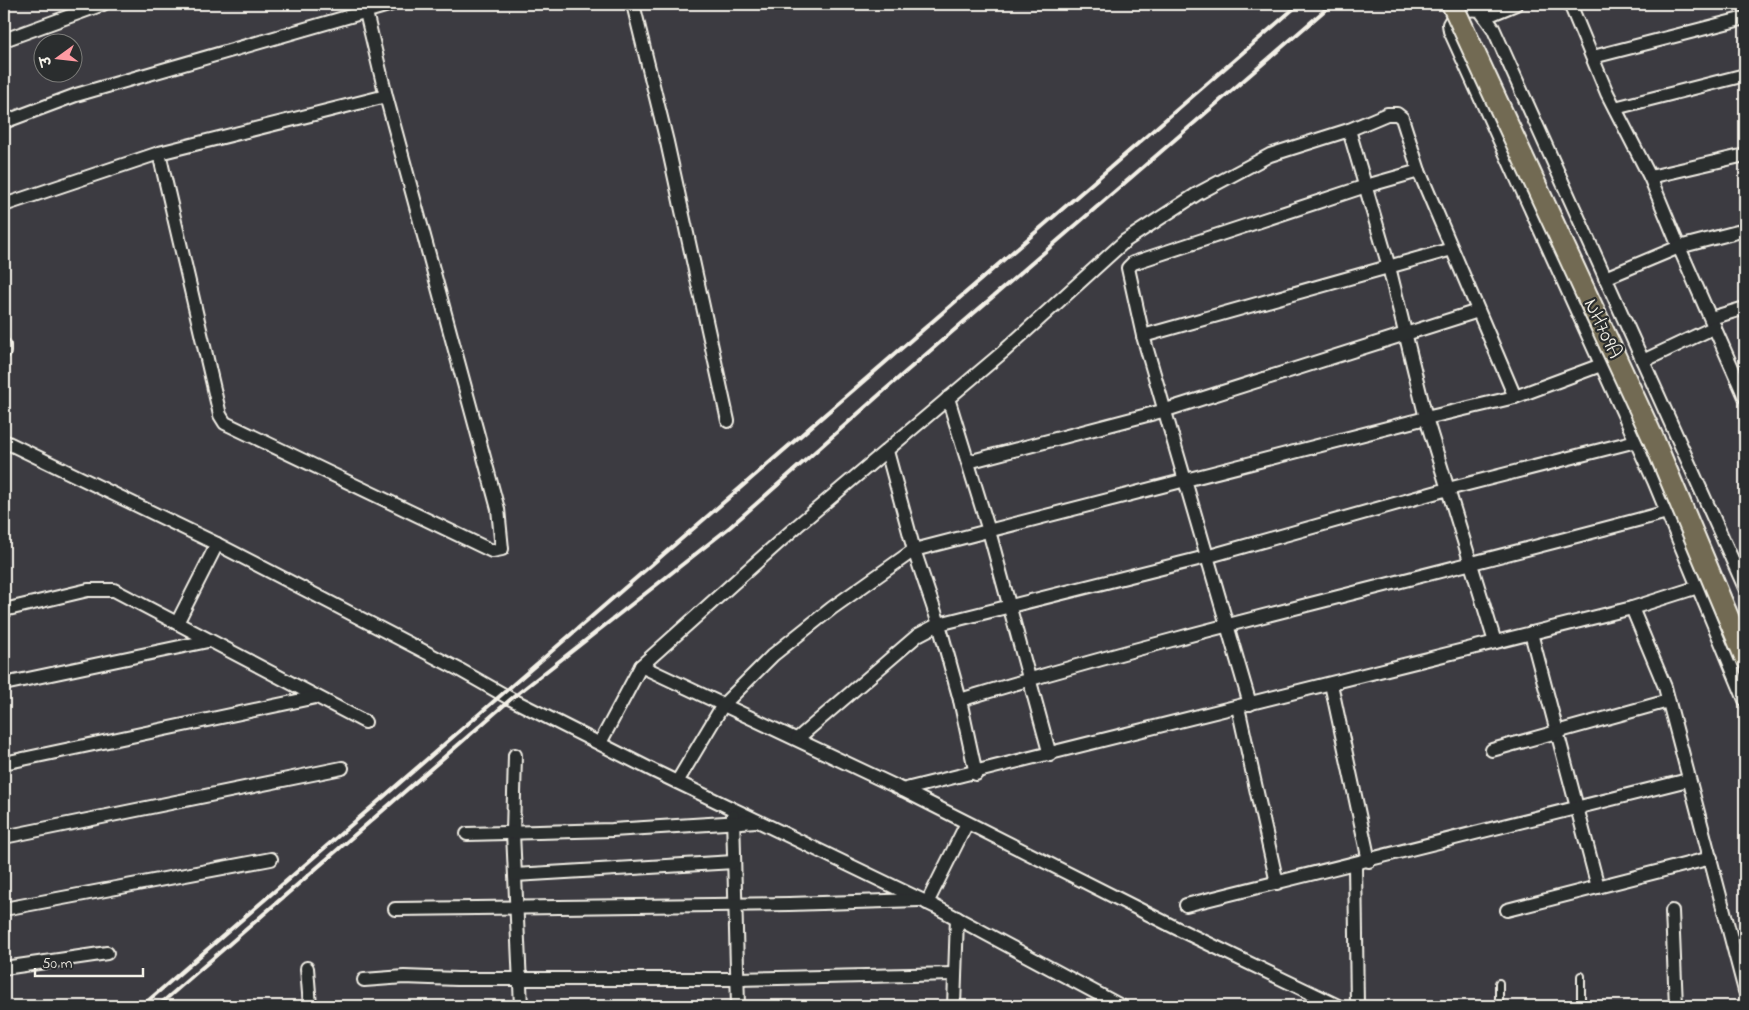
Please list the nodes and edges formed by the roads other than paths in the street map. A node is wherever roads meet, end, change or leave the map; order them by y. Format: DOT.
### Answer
graph roads {
  1 [pos="103,4"];
  2 [pos="392,4"];
  3 [pos="633,4"];
  4 [pos="1452,4"];
  5 [pos="1516,4"];
  6 [pos="1570,4"];
  7 [pos="364,7"];
  8 [pos="1487,16"];
  9 [pos="1745,18"];
  10 [pos="4,40"];
  11 [pos="1593,57"];
  12 [pos="1745,75"];
  13 [pos="386,96"];
  14 [pos="1615,108"];
  15 [pos="4,122"];
  16 [pos="1349,130"];
  17 [pos="159,152"];
  18 [pos="1745,155"];
  19 [pos="1419,171"];
  20 [pos="1650,177"];
  21 [pos="1366,186"];
  22 [pos="4,205"];
  23 [pos="1745,230"];
  24 [pos="1679,247"];
  25 [pos="1452,249"];
  26 [pos="1389,267"];
  27 [pos="1605,278"];
  28 [pos="1745,308"];
  29 [pos="1478,311"];
  30 [pos="1713,322"];
  31 [pos="1406,334"];
  32 [pos="1143,336"];
  33 [pos="4,345"];
  34 [pos="4,352"];
  35 [pos="1643,361"];
  36 [pos="1601,365"];
  37 [pos="1744,392"];
  38 [pos="1515,397"];
  39 [pos="948,398"];
  40 [pos="1166,410"];
  41 [pos="1426,418"];
  42 [pos="728,421"];
  43 [pos="4,441"];
  44 [pos="1636,441"];
  45 [pos="887,451"];
  46 [pos="968,462"];
  47 [pos="1186,481"];
  48 [pos="1448,489"];
  49 [pos="1667,512"];
  50 [pos="989,530"];
  51 [pos="217,544"];
  52 [pos="914,550"];
  53 [pos="1206,557"];
  54 [pos="1472,565"];
  55 [pos="1742,575"];
  56 [pos="1698,587"];
  57 [pos="1745,588"];
  58 [pos="1008,605"];
  59 [pos="1632,608"];
  60 [pos="4,610"];
  61 [pos="177,623"];
  62 [pos="939,624"];
  63 [pos="1226,626"];
  64 [pos="1531,633"];
  65 [pos="208,641"];
  66 [pos="1495,642"];
  67 [pos="1745,657"];
  68 [pos="642,666"];
  69 [pos="1030,679"];
  70 [pos="4,684"];
  71 [pos="1331,684"];
  72 [pos="316,697"];
  73 [pos="960,700"];
  74 [pos="1745,700"];
  75 [pos="1668,701"];
  76 [pos="723,705"];
  77 [pos="1244,706"];
  78 [pos="364,722"];
  79 [pos="1557,732"];
  80 [pos="797,739"];
  81 [pos="600,743"];
  82 [pos="1492,750"];
  83 [pos="515,755"];
  84 [pos="1050,755"];
  85 [pos="4,763"];
  86 [pos="342,768"];
  87 [pos="976,774"];
  88 [pos="1688,780"];
  89 [pos="678,782"];
  90 [pos="902,790"];
  91 [pos="734,809"];
  92 [pos="1578,809"];
  93 [pos="758,821"];
  94 [pos="967,823"];
  95 [pos="733,824"];
  96 [pos="513,833"];
  97 [pos="467,834"];
  98 [pos="4,837"];
  99 [pos="1711,858"];
  100 [pos="271,859"];
  101 [pos="1369,861"];
  102 [pos="734,862"];
  103 [pos="1355,864"];
  104 [pos="515,875"];
  105 [pos="1277,883"];
  106 [pos="1598,887"];
  107 [pos="924,901"];
  108 [pos="734,905"];
  109 [pos="1186,905"];
  110 [pos="516,908"];
  111 [pos="4,909"];
  112 [pos="395,909"];
  113 [pos="1507,910"];
  114 [pos="1672,911"];
  115 [pos="957,918"];
  116 [pos="107,953"];
  117 [pos="4,968"];
  118 [pos="307,968"];
  119 [pos="954,974"];
  120 [pos="1581,976"];
  121 [pos="520,979"];
  122 [pos="737,979"];
  123 [pos="364,980"];
  124 [pos="1499,983"];
  125 [pos="1745,991"];
  126 [pos="310,1006"];
  127 [pos="521,1006"];
  128 [pos="738,1006"];
  129 [pos="954,1006"];
  130 [pos="1122,1006"];
  131 [pos="1338,1006"];
  132 [pos="1357,1006"];
  133 [pos="1499,1006"];
  134 [pos="1581,1006"];
  135 [pos="1676,1006"];
  1 -- 10 [label="street"];
  2 -- 7 [label="street"];
  3 -- 42 [label="street"];
  4 -- 67 [label="highway, NH709A, bridge"];
  5 -- 8 [label="street"];
  6 -- 11 [label="street"];
  7 -- 13 [label="street"];
  7 -- 15 [label="street"];
  8 -- 27 [label="street"];
  8 -- 36 [label="street"];
  9 -- 11 [label="street"];
  11 -- 14 [label="street"];
  12 -- 14 [label="street"];
  13 -- 17 [label="street"];
  13 -- 17 [label="street"];
  14 -- 20 [label="street"];
  16 -- 19 [label="street"];
  16 -- 21 [label="street"];
  16 -- 39 [label="street"];
  17 -- 22 [label="street"];
  18 -- 20 [label="street"];
  19 -- 21 [label="street"];
  19 -- 25 [label="street"];
  20 -- 24 [label="street"];
  21 -- 26 [label="street"];
  21 -- 32 [label="street"];
  23 -- 24 [label="street"];
  24 -- 27 [label="street"];
  24 -- 30 [label="street"];
  25 -- 26 [label="street"];
  25 -- 29 [label="street"];
  26 -- 31 [label="street"];
  26 -- 32 [label="street"];
  27 -- 35 [label="street"];
  28 -- 30 [label="street"];
  29 -- 31 [label="street"];
  29 -- 38 [label="street"];
  30 -- 35 [label="street"];
  30 -- 37 [label="street"];
  31 -- 40 [label="street"];
  31 -- 41 [label="street"];
  32 -- 40 [label="street"];
  33 -- 34 [label="street"];
  35 -- 55 [label="street"];
  36 -- 38 [label="street"];
  36 -- 44 [label="street"];
  38 -- 41 [label="street"];
  39 -- 45 [label="street"];
  39 -- 46 [label="street"];
  40 -- 46 [label="street"];
  40 -- 47 [label="street"];
  41 -- 47 [label="street"];
  41 -- 48 [label="street"];
  43 -- 51 [label="street"];
  44 -- 48 [label="street"];
  44 -- 49 [label="street"];
  45 -- 52 [label="street"];
  45 -- 68 [label="street"];
  46 -- 50 [label="street"];
  47 -- 50 [label="street"];
  47 -- 53 [label="street"];
  48 -- 53 [label="street"];
  48 -- 54 [label="street"];
  49 -- 54 [label="street"];
  49 -- 56 [label="street"];
  50 -- 52 [label="street"];
  50 -- 58 [label="street"];
  51 -- 61 [label="street"];
  51 -- 81 [label="street"];
  52 -- 62 [label="street"];
  52 -- 76 [label="street"];
  53 -- 58 [label="street"];
  53 -- 63 [label="street"];
  54 -- 63 [label="street"];
  54 -- 66 [label="street"];
  55 -- 57 [label="street"];
  56 -- 59 [label="street"];
  56 -- 74 [label="street"];
  58 -- 62 [label="street"];
  58 -- 69 [label="street"];
  59 -- 64 [label="street"];
  59 -- 75 [label="street"];
  60 -- 61 [label="street"];
  61 -- 65 [label="street"];
  62 -- 73 [label="street"];
  62 -- 80 [label="street"];
  63 -- 69 [label="street"];
  63 -- 77 [label="street"];
  64 -- 66 [label="street"];
  64 -- 79 [label="street"];
  65 -- 70 [label="street"];
  65 -- 72 [label="street"];
  66 -- 71 [label="street"];
  68 -- 76 [label="street"];
  68 -- 81 [label="street"];
  69 -- 73 [label="street"];
  69 -- 84 [label="street"];
  71 -- 77 [label="street"];
  71 -- 101 [label="street"];
  72 -- 78 [label="street"];
  72 -- 85 [label="street"];
  73 -- 87 [label="street"];
  75 -- 79 [label="street"];
  75 -- 88 [label="street"];
  76 -- 80 [label="street"];
  76 -- 89 [label="street"];
  77 -- 84 [label="street"];
  77 -- 105 [label="street"];
  79 -- 82 [label="street"];
  79 -- 92 [label="street"];
  80 -- 90 [label="street"];
  81 -- 89 [label="street"];
  83 -- 96 [label="street"];
  84 -- 87 [label="street"];
  86 -- 98 [label="street"];
  87 -- 90 [label="street"];
  88 -- 92 [label="street"];
  88 -- 99 [label="street"];
  89 -- 91 [label="street"];
  90 -- 94 [label="street"];
  91 -- 93 [label="street"];
  91 -- 95 [label="street"];
  92 -- 101 [label="street"];
  92 -- 106 [label="street"];
  93 -- 95 [label="street"];
  93 -- 107 [label="street"];
  94 -- 107 [label="street"];
  94 -- 131 [label="street"];
  95 -- 96 [label="street"];
  95 -- 102 [label="street"];
  96 -- 97 [label="street"];
  96 -- 104 [label="street"];
  99 -- 106 [label="street"];
  99 -- 125 [label="street"];
  100 -- 111 [label="street"];
  101 -- 103 [label="street"];
  102 -- 104 [label="street"];
  102 -- 108 [label="street"];
  103 -- 105 [label="street"];
  103 -- 132 [label="street"];
  104 -- 110 [label="street"];
  105 -- 109 [label="street"];
  106 -- 113 [label="street"];
  107 -- 108 [label="street"];
  107 -- 115 [label="street"];
  108 -- 110 [label="street"];
  108 -- 122 [label="street"];
  110 -- 112 [label="street"];
  110 -- 121 [label="street"];
  114 -- 135 [label="street"];
  115 -- 119 [label="street"];
  115 -- 130 [label="street"];
  116 -- 117 [label="street"];
  118 -- 126 [label="street"];
  119 -- 122 [label="street"];
  119 -- 129 [label="street"];
  120 -- 134 [label="lane"];
  121 -- 122 [label="street"];
  121 -- 123 [label="street"];
  121 -- 127 [label="street"];
  122 -- 128 [label="street"];
  124 -- 133 [label="lane"];
}
